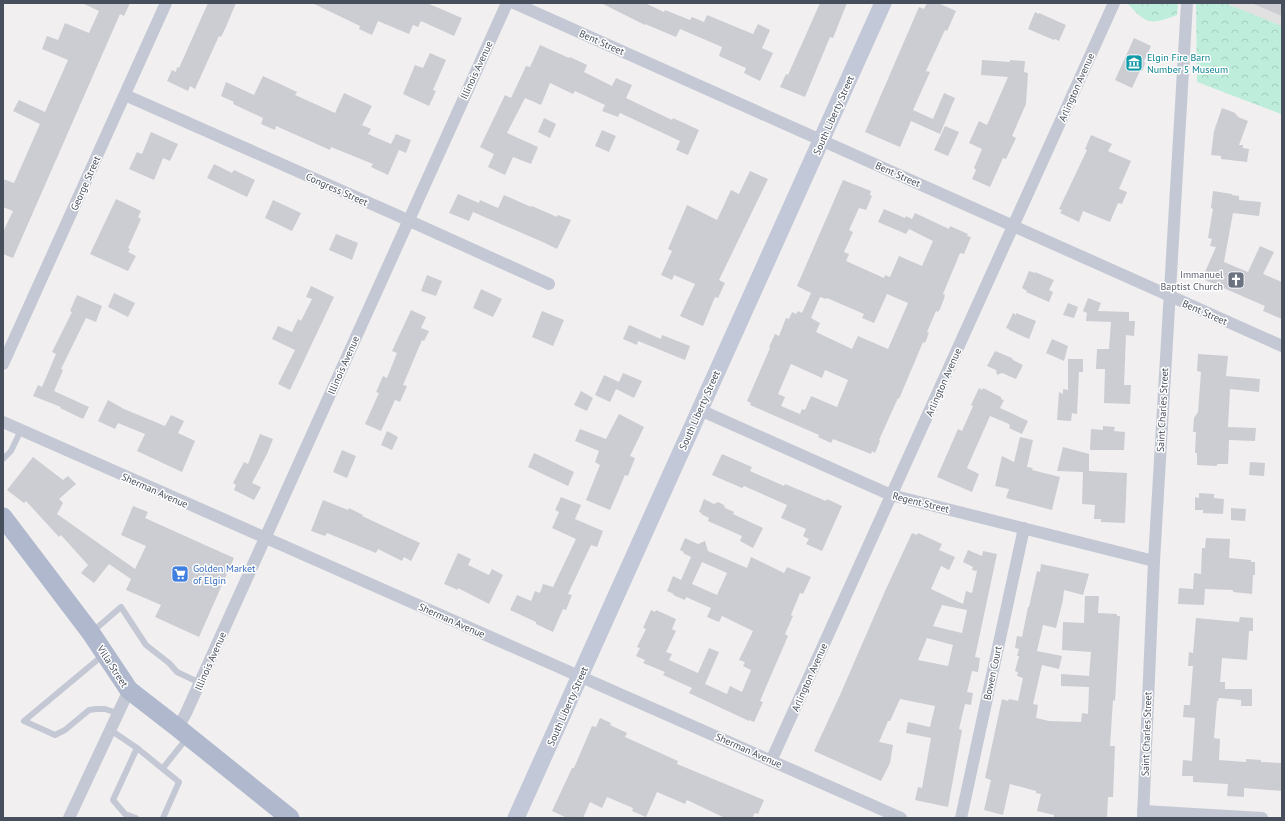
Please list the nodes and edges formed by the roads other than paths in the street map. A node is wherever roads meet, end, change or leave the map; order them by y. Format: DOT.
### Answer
graph roads {
  1 [pos="166,3"];
  2 [pos="507,3"];
  3 [pos="514,3"];
  4 [pos="883,3"];
  5 [pos="1114,3"];
  6 [pos="1187,3"];
  7 [pos="125,95"];
  8 [pos="822,140"];
  9 [pos="408,220"];
  10 [pos="1014,226"];
  11 [pos="549,284"];
  12 [pos="1169,296"];
  13 [pos="1282,346"];
  14 [pos="3,364"];
  15 [pos="700,410"];
  16 [pos="3,422"];
  17 [pos="21,430"];
  18 [pos="3,459"];
  19 [pos="891,495"];
  20 [pos="3,517"];
  21 [pos="1024,528"];
  22 [pos="265,538"];
  23 [pos="1154,561"];
  24 [pos="91,633"];
  25 [pos="105,653"];
  26 [pos="580,677"];
  27 [pos="200,683"];
  28 [pos="128,690"];
  29 [pos="117,713"];
  30 [pos="109,729"];
  31 [pos="183,732"];
  32 [pos="138,748"];
  33 [pos="771,761"];
  34 [pos="163,768"];
  35 [pos="1143,815"];
  36 [pos="69,818"];
  37 [pos="136,818"];
  38 [pos="163,818"];
  39 [pos="290,818"];
  40 [pos="516,818"];
  41 [pos="901,818"];
  42 [pos="961,818"];
  43 [pos="1262,818"];
  1 -- 7 [label="street, George Street"];
  2 -- 9 [label="street, Illinois Avenue"];
  3 -- 8 [label="street, Bent Street"];
  4 -- 8 [label="main road, South Liberty Street"];
  5 -- 10 [label="street, Arlington Avenue"];
  6 -- 12 [label="street, Saint Charles Street"];
  7 -- 9 [label="street, Congress Street"];
  7 -- 14 [label="street, George Street"];
  8 -- 10 [label="street, Bent Street"];
  8 -- 15 [label="main road, South Liberty Street"];
  9 -- 11 [label="street, Congress Street"];
  9 -- 22 [label="street, Illinois Avenue"];
  10 -- 12 [label="street, Bent Street"];
  10 -- 19 [label="street, Arlington Avenue"];
  12 -- 13 [label="street, Bent Street"];
  12 -- 23 [label="street, Saint Charles Street"];
  15 -- 19 [label="street, Regent Street"];
  15 -- 26 [label="main road, South Liberty Street"];
  16 -- 17 [label="street, Sherman Avenue"];
  17 -- 18 [label="lane"];
  17 -- 22 [label="street, Sherman Avenue"];
  19 -- 21 [label="street, Regent Street"];
  19 -- 33 [label="street, Arlington Avenue"];
  20 -- 24 [label="main road, Villa Street"];
  21 -- 23 [label="street, Regent Street"];
  21 -- 42 [label="street, Bowen Court"];
  22 -- 26 [label="street, Sherman Avenue"];
  22 -- 27 [label="street, Illinois Avenue"];
  23 -- 35 [label="street, Saint Charles Street"];
  24 -- 25 [label="main road, Villa Street"];
  24 -- 27 [label="lane"];
  25 -- 28 [label="main road, Villa Street"];
  25 -- 29 [label="lane"];
  26 -- 33 [label="street, Sherman Avenue"];
  26 -- 40 [label="main road, South Liberty Street"];
  27 -- 31 [label="street, Illinois Avenue"];
  28 -- 29 [label="street"];
  28 -- 31 [label="main road, Villa Street"];
  29 -- 30 [label="street"];
  30 -- 32 [label="lane"];
  30 -- 36 [label="street"];
  31 -- 34 [label="lane"];
  31 -- 39 [label="main road, Villa Street"];
  32 -- 34 [label="lane"];
  32 -- 37 [label="lane"];
  33 -- 41 [label="street, Sherman Avenue"];
  34 -- 38 [label="lane"];
  35 -- 43 [label="street"];
}
